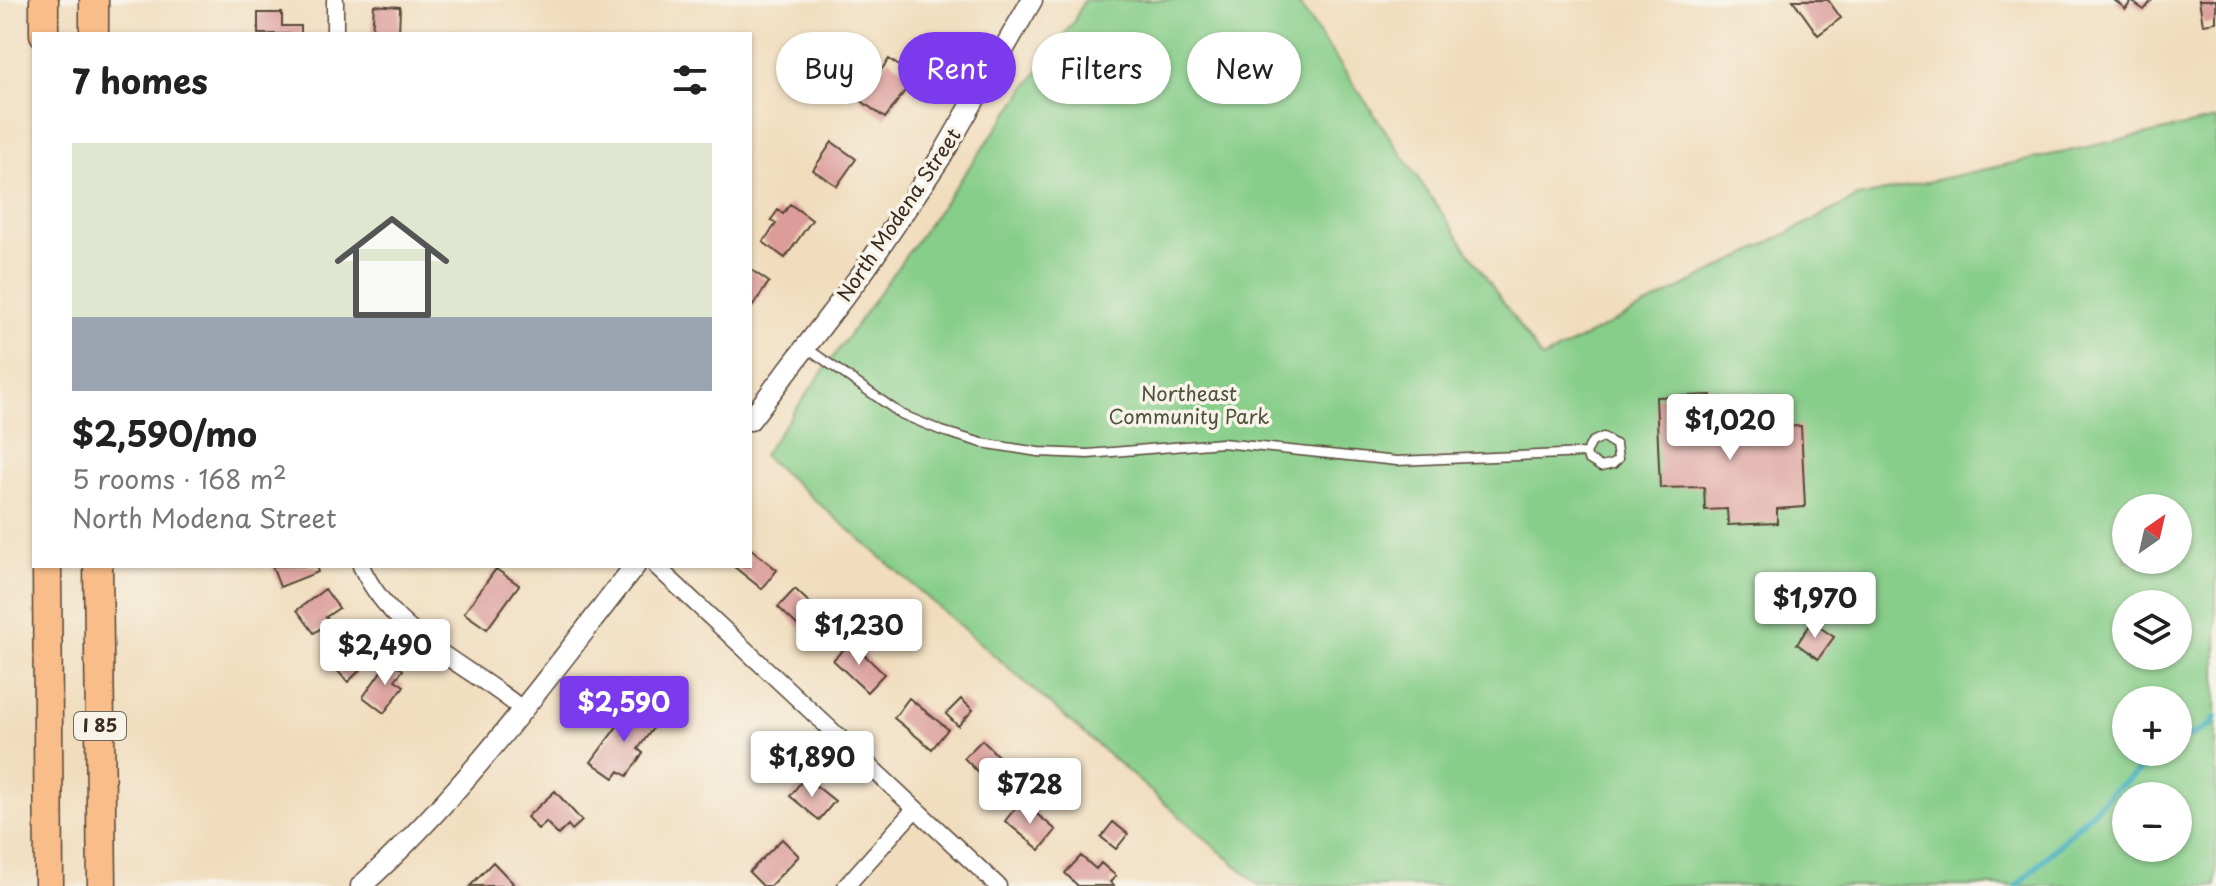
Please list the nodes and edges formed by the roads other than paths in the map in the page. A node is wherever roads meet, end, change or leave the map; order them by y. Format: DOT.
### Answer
graph roads {
  1 [pos="44,0"];
  2 [pos="94,0"];
  3 [pos="335,0"];
  4 [pos="1032,0"];
  5 [pos="44,32"];
  6 [pos="94,32"];
  7 [pos="335,32"];
  8 [pos="807,348"];
  9 [pos="752,417"];
  10 [pos="1586,453"];
  11 [pos="47,568"];
  12 [pos="98,568"];
  13 [pos="362,568"];
  14 [pos="633,568"];
  15 [pos="658,568"];
  16 [pos="523,710"];
  17 [pos="915,809"];
  18 [pos="49,886"];
  19 [pos="102,886"];
  20 [pos="361,886"];
  21 [pos="846,886"];
  22 [pos="998,886"];
  1 -- 5 [label="highway"];
  2 -- 6 [label="highway"];
  3 -- 7 [label="street"];
  4 -- 8 [label="street, North Modena Street"];
  8 -- 9 [label="street, North Modena Street"];
  8 -- 10 [label="lane"];
  11 -- 18 [label="highway, I 85"];
  12 -- 19 [label="highway, I 85"];
  13 -- 16 [label="street"];
  14 -- 16 [label="street"];
  15 -- 17 [label="street"];
  16 -- 20 [label="street"];
  17 -- 21 [label="street"];
  17 -- 22 [label="street"];
}
